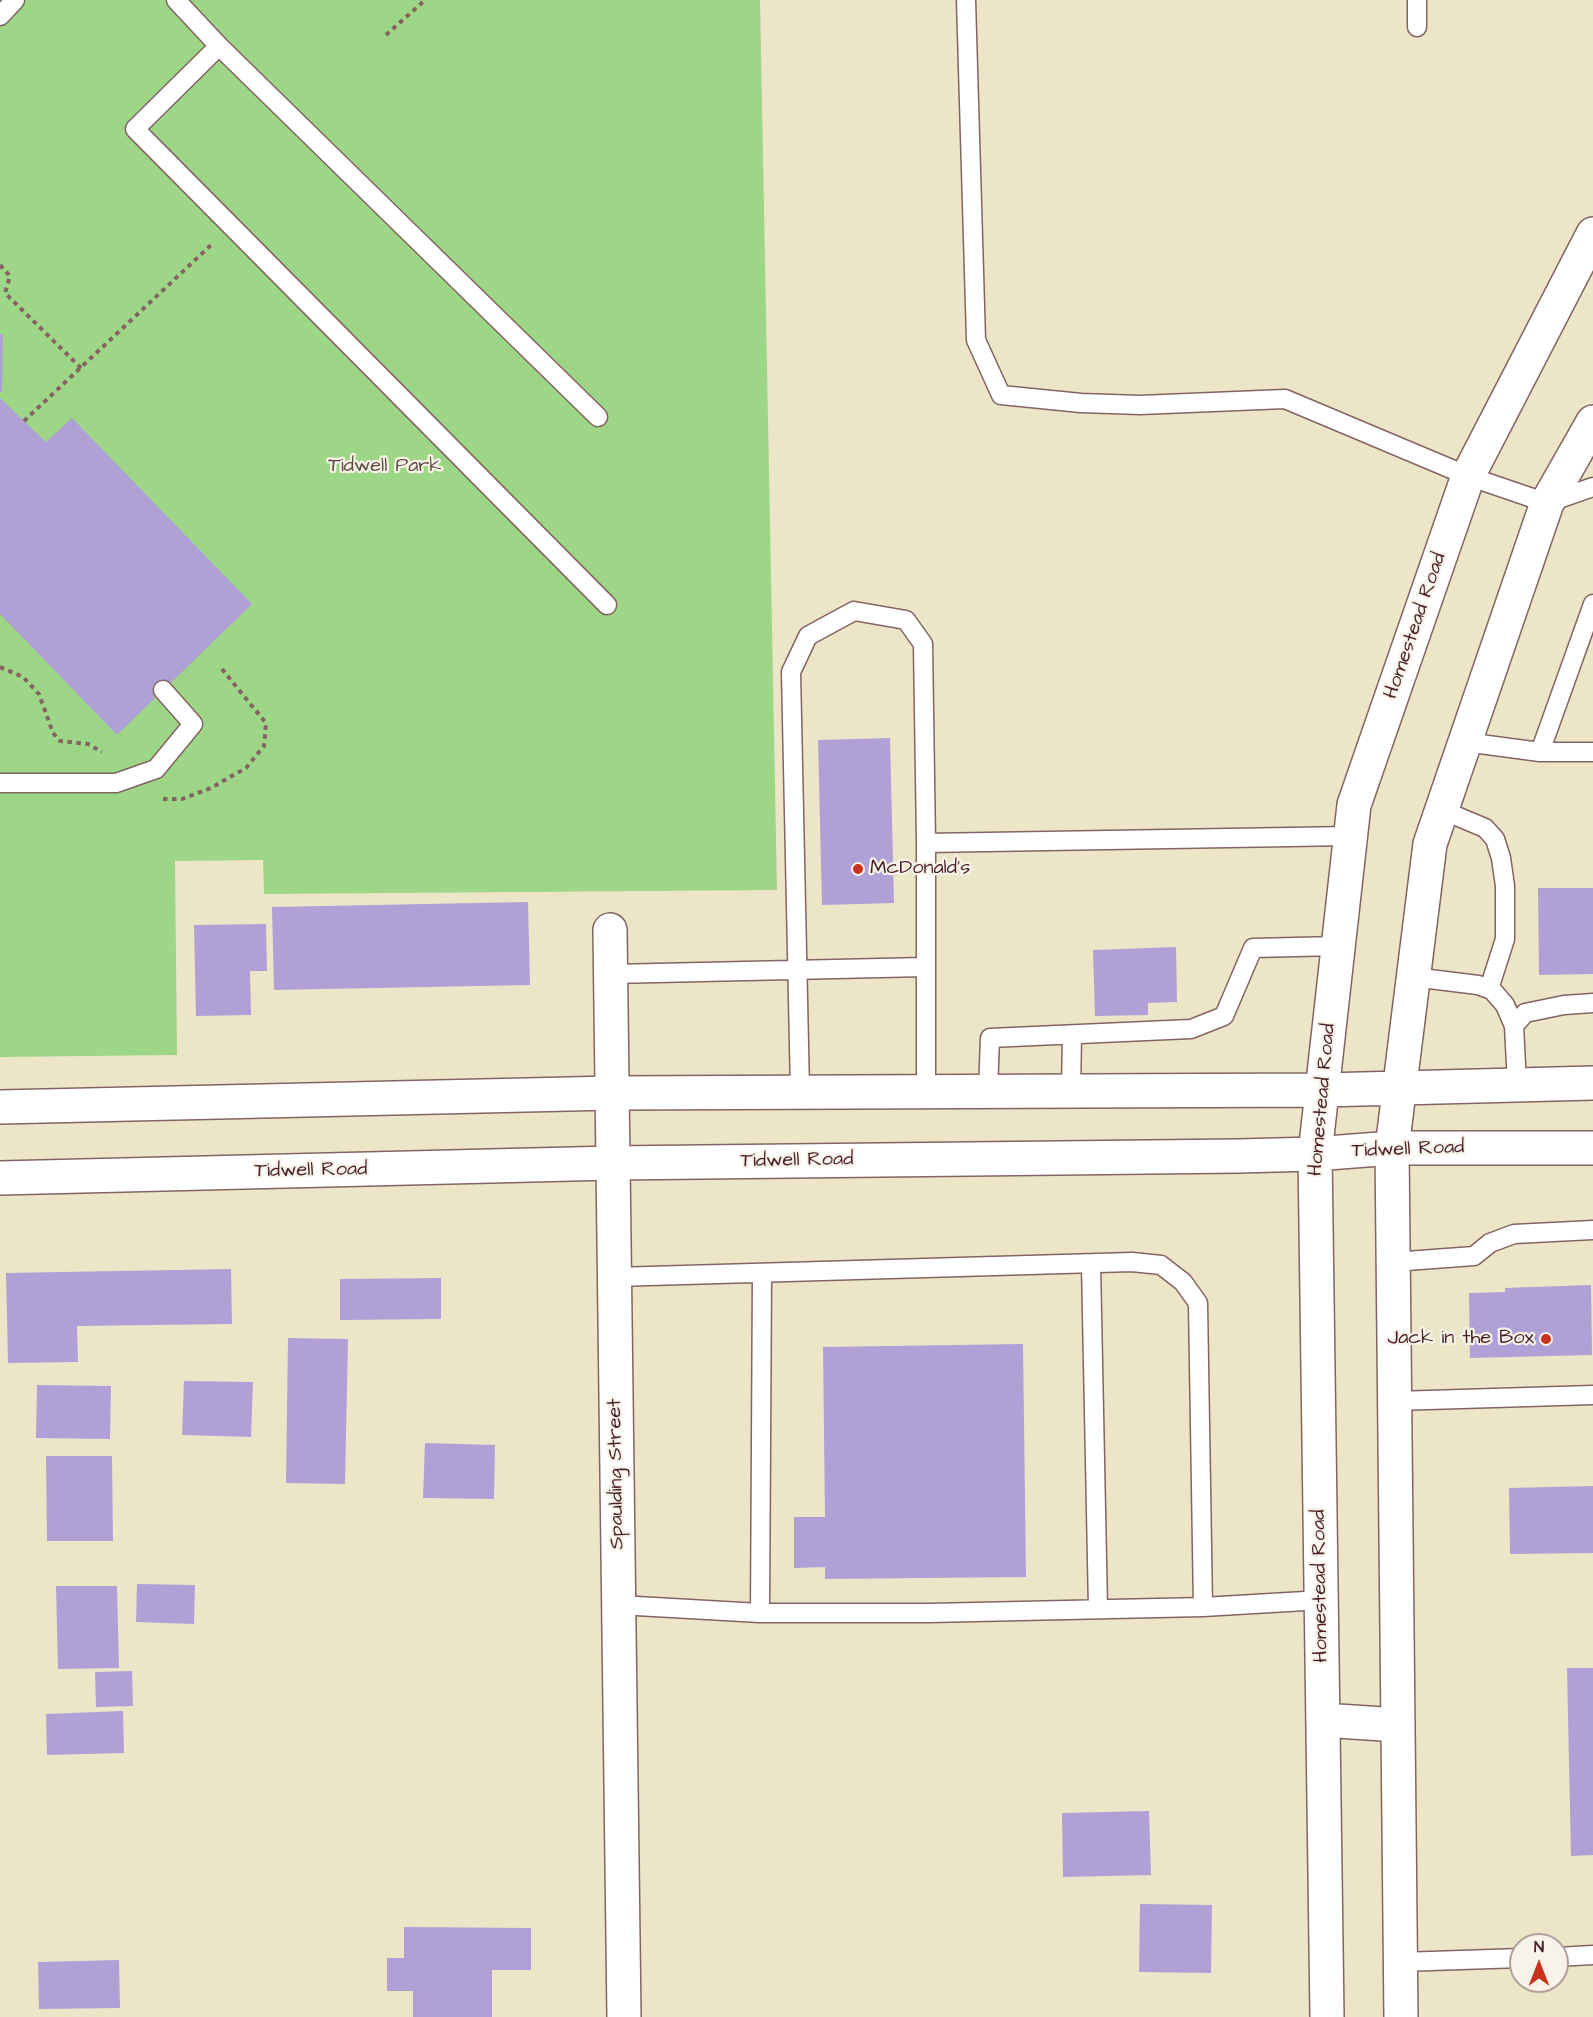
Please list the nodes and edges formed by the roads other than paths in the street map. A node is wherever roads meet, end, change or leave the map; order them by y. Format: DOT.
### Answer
graph roads {
  1 [pos="15,0"];
  2 [pos="176,0"];
  3 [pos="966,0"];
  4 [pos="1417,0"];
  5 [pos="0,16"];
  6 [pos="1417,27"];
  7 [pos="219,46"];
  8 [pos="1593,234"];
  9 [pos="598,417"];
  10 [pos="1593,422"];
  11 [pos="1468,476"];
  12 [pos="1593,487"];
  13 [pos="1547,503"];
  14 [pos="607,604"];
  15 [pos="1593,604"];
  16 [pos="1586,641"];
  17 [pos="163,690"];
  18 [pos="1465,742"];
  19 [pos="1540,752"];
  20 [pos="1593,752"];
  21 [pos="0,783"];
  22 [pos="1442,810"];
  23 [pos="1350,836"];
  24 [pos="926,843"];
  25 [pos="610,930"];
  26 [pos="1338,946"];
  27 [pos="925,967"];
  28 [pos="797,970"];
  29 [pos="612,974"];
  30 [pos="1413,977"];
  31 [pos="1489,989"];
  32 [pos="1593,1003"];
  33 [pos="1514,1026"];
  34 [pos="1072,1035"];
  35 [pos="1593,1083"];
  36 [pos="1517,1084"];
  37 [pos="1400,1086"];
  38 [pos="1071,1090"];
  39 [pos="1323,1090"];
  40 [pos="988,1091"];
  41 [pos="800,1092"];
  42 [pos="926,1092"];
  43 [pos="613,1093"];
  44 [pos="0,1107"];
  45 [pos="1392,1148"];
  46 [pos="1593,1148"];
  47 [pos="1315,1154"];
  48 [pos="613,1163"];
  49 [pos="0,1178"];
  50 [pos="1593,1230"];
  51 [pos="1393,1262"];
  52 [pos="1091,1264"];
  53 [pos="762,1273"];
  54 [pos="615,1277"];
  55 [pos="1593,1395"];
  56 [pos="1395,1401"];
  57 [pos="1322,1600"];
  58 [pos="619,1605"];
  59 [pos="1203,1607"];
  60 [pos="1098,1609"];
  61 [pos="760,1613"];
  62 [pos="1323,1720"];
  63 [pos="1398,1725"];
  64 [pos="1593,1955"];
  65 [pos="1569,1956"];
  66 [pos="1509,1958"];
  67 [pos="1401,1962"];
  68 [pos="624,2017"];
  69 [pos="1327,2017"];
  70 [pos="1401,2017"];
  1 -- 5 [label="lane"];
  2 -- 7 [label="lane"];
  3 -- 11 [label="lane"];
  4 -- 6 [label="lane"];
  7 -- 9 [label="lane"];
  7 -- 14 [label="lane"];
  8 -- 11 [label="main road, Homestead Road"];
  10 -- 13 [label="main road"];
  11 -- 13 [label="lane"];
  11 -- 23 [label="main road, Homestead Road"];
  12 -- 13 [label="lane"];
  13 -- 18 [label="main road"];
  15 -- 16 [label="lane"];
  16 -- 19 [label="lane"];
  17 -- 21 [label="lane"];
  18 -- 19 [label="lane"];
  18 -- 22 [label="main road"];
  19 -- 20 [label="lane"];
  22 -- 30 [label="main road"];
  22 -- 31 [label="lane"];
  23 -- 24 [label="lane"];
  23 -- 26 [label="main road, Homestead Road"];
  24 -- 27 [label="lane"];
  24 -- 28 [label="lane"];
  25 -- 29 [label="main road, Spaulding Street"];
  26 -- 34 [label="lane"];
  26 -- 39 [label="main road, Homestead Road"];
  27 -- 28 [label="lane"];
  27 -- 42 [label="lane"];
  28 -- 29 [label="lane"];
  28 -- 41 [label="lane"];
  29 -- 43 [label="main road, Spaulding Street"];
  30 -- 31 [label="lane"];
  30 -- 37 [label="main road"];
  31 -- 33 [label="lane"];
  32 -- 33 [label="lane"];
  33 -- 36 [label="lane"];
  34 -- 38 [label="lane"];
  34 -- 40 [label="lane"];
  35 -- 36 [label="main road"];
  36 -- 37 [label="main road"];
  37 -- 39 [label="main road"];
  37 -- 45 [label="main road"];
  38 -- 39 [label="main road"];
  38 -- 40 [label="main road"];
  39 -- 47 [label="main road, Homestead Road"];
  40 -- 42 [label="main road"];
  41 -- 42 [label="main road"];
  41 -- 43 [label="main road"];
  43 -- 44 [label="main road"];
  43 -- 48 [label="main road, Spaulding Street"];
  45 -- 46 [label="main road, Tidwell Road"];
  45 -- 47 [label="main road, Tidwell Road"];
  45 -- 51 [label="main road"];
  47 -- 48 [label="main road, Tidwell Road"];
  47 -- 57 [label="main road, Homestead Road"];
  48 -- 49 [label="main road, Tidwell Road"];
  48 -- 54 [label="main road, Spaulding Street"];
  50 -- 51 [label="lane"];
  51 -- 56 [label="main road"];
  52 -- 53 [label="lane"];
  52 -- 59 [label="lane"];
  52 -- 60 [label="lane"];
  53 -- 54 [label="lane"];
  53 -- 61 [label="lane"];
  54 -- 58 [label="main road, Spaulding Street"];
  55 -- 56 [label="lane"];
  56 -- 63 [label="main road"];
  57 -- 59 [label="lane"];
  57 -- 62 [label="main road, Homestead Road"];
  58 -- 61 [label="lane"];
  58 -- 68 [label="main road, Spaulding Street"];
  59 -- 60 [label="lane"];
  60 -- 61 [label="lane"];
  62 -- 63 [label="main road"];
  62 -- 69 [label="main road, Homestead Road"];
  63 -- 67 [label="main road"];
  64 -- 65 [label="lane"];
  66 -- 67 [label="lane"];
  67 -- 70 [label="main road"];
}
